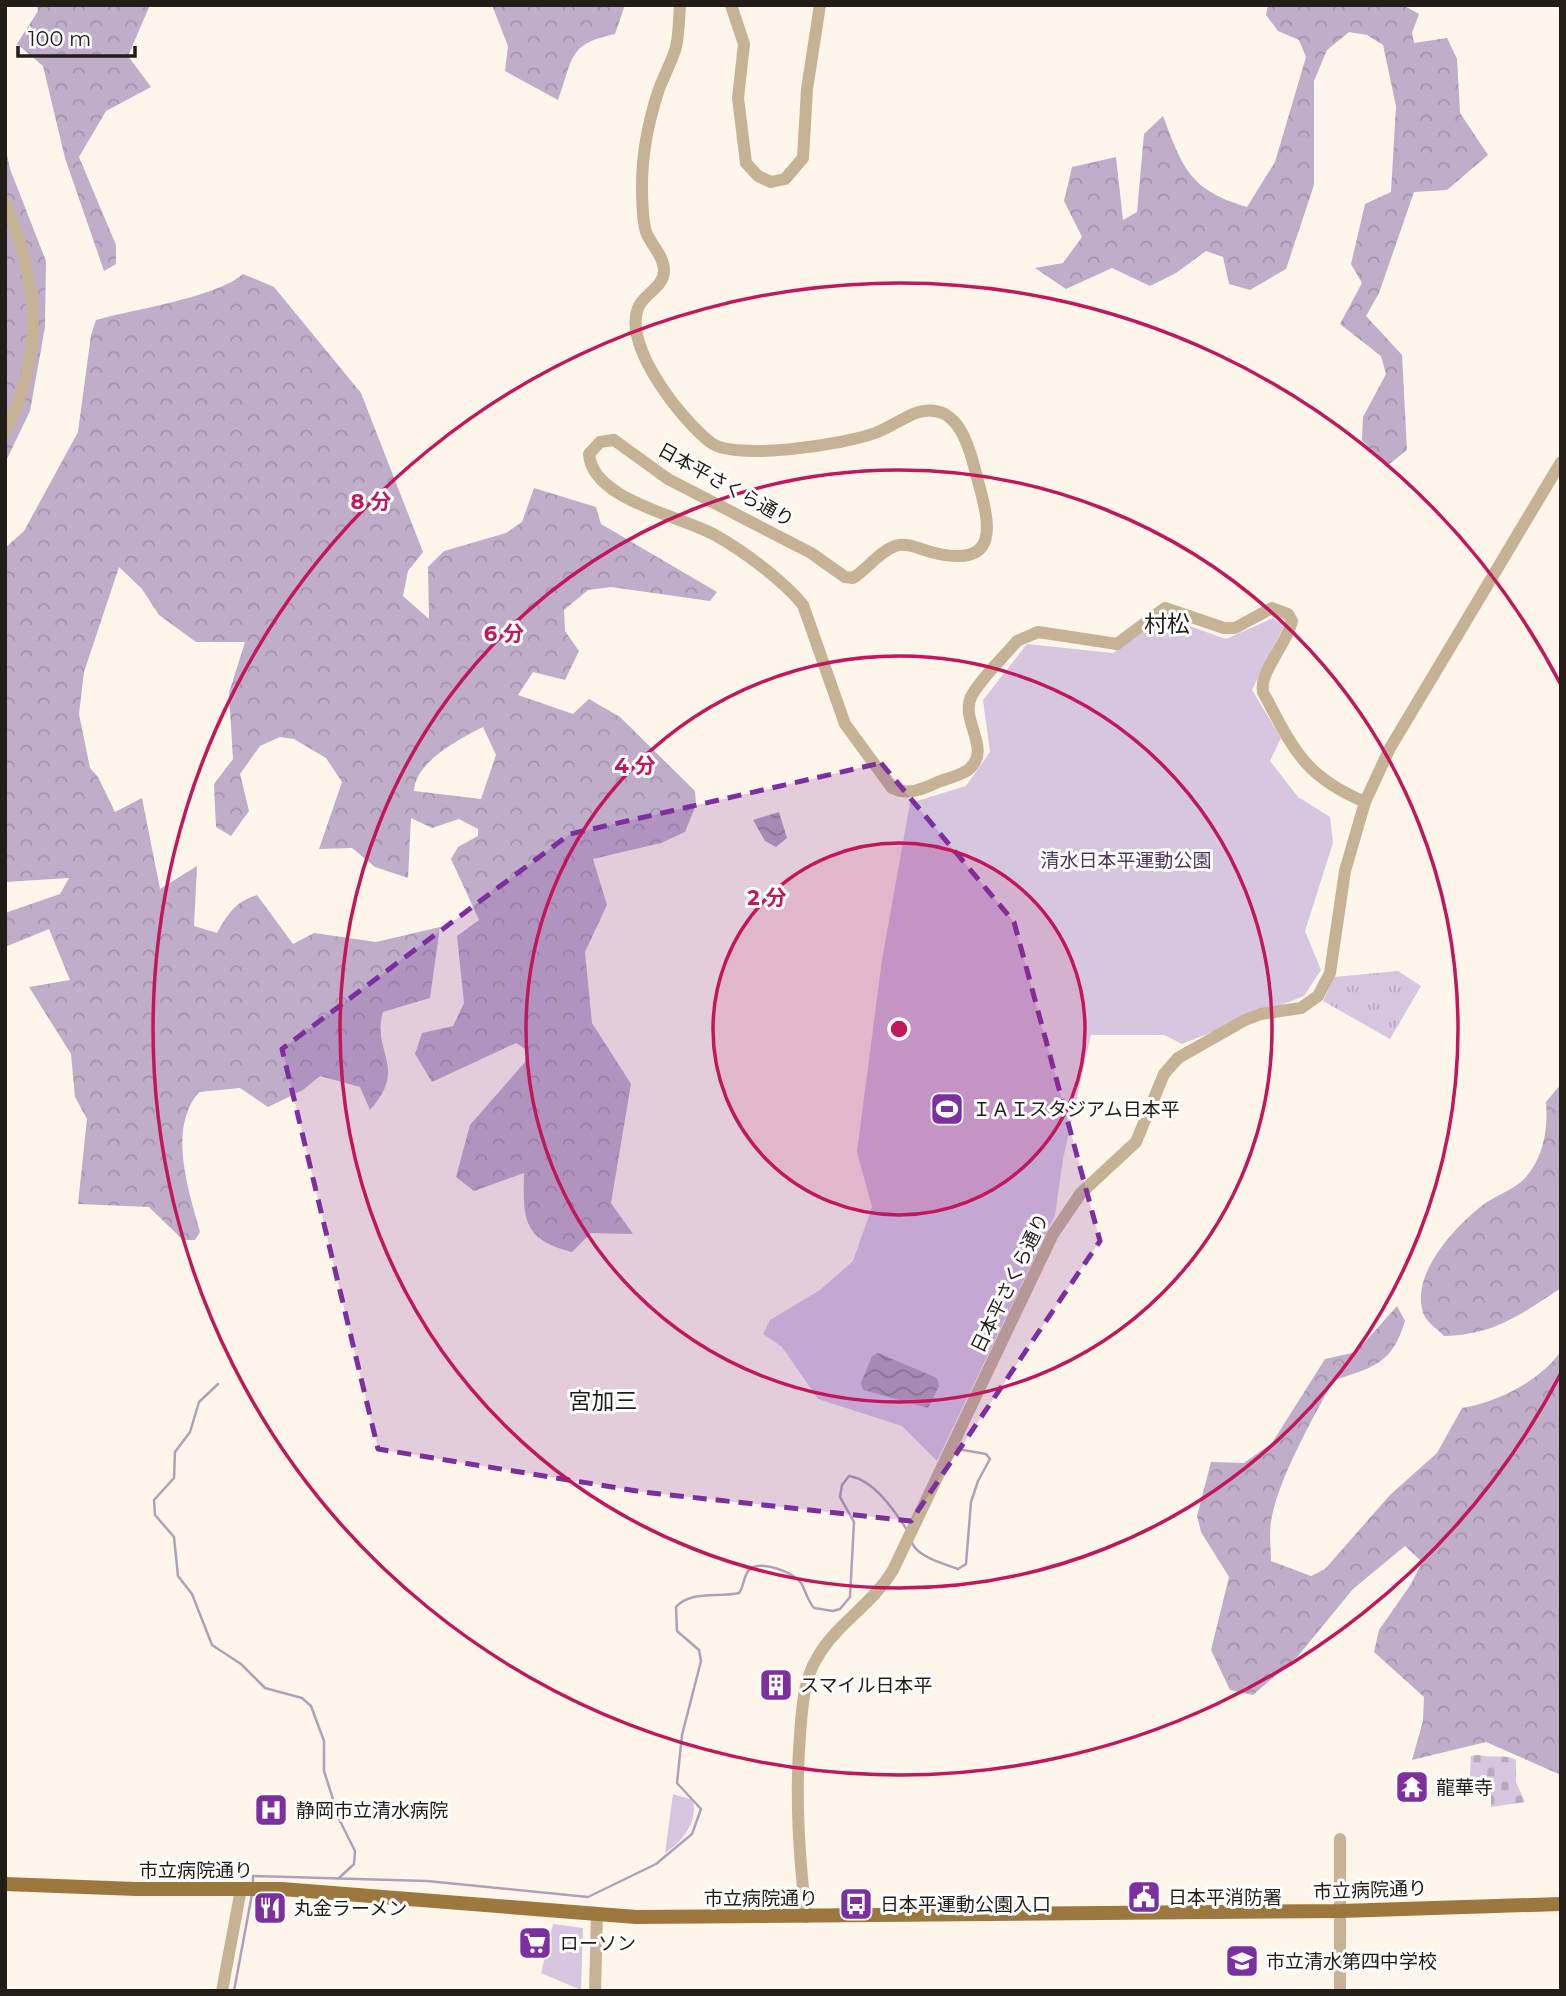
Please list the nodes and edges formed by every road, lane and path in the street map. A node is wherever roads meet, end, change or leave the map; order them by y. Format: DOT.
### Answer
graph roads {
  1 [pos="680,5"];
  2 [pos="731,5"];
  3 [pos="820,5"];
  4 [pos="5,202"];
  5 [pos="5,433"];
  6 [pos="1561,462"];
  7 [pos="1365,802"];
  8 [pos="1340,1839"];
  9 [pos="5,1884"];
  10 [pos="241,1889"];
  11 [pos="1561,1904"];
  12 [pos="1341,1911"];
  13 [pos="597,1914"];
  14 [pos="806,1917"];
  15 [pos="222,1991"];
  16 [pos="595,1991"];
  17 [pos="1340,1991"];
  1 -- 7 [label="street, 日本平さくら通り"];
  2 -- 3 [label="street"];
  4 -- 5 [label="street"];
  6 -- 7 [label="street"];
  7 -- 14 [label="street, 日本平さくら通り"];
  8 -- 12 [label="street"];
  9 -- 10 [label="main road, 市立病院通り"];
  10 -- 13 [label="main road, 市立病院通り"];
  10 -- 15 [label="street"];
  11 -- 12 [label="main road, 市立病院通り"];
  12 -- 14 [label="main road, 市立病院通り"];
  12 -- 17 [label="street"];
  13 -- 14 [label="main road, 市立病院通り"];
  13 -- 16 [label="street"];
}
